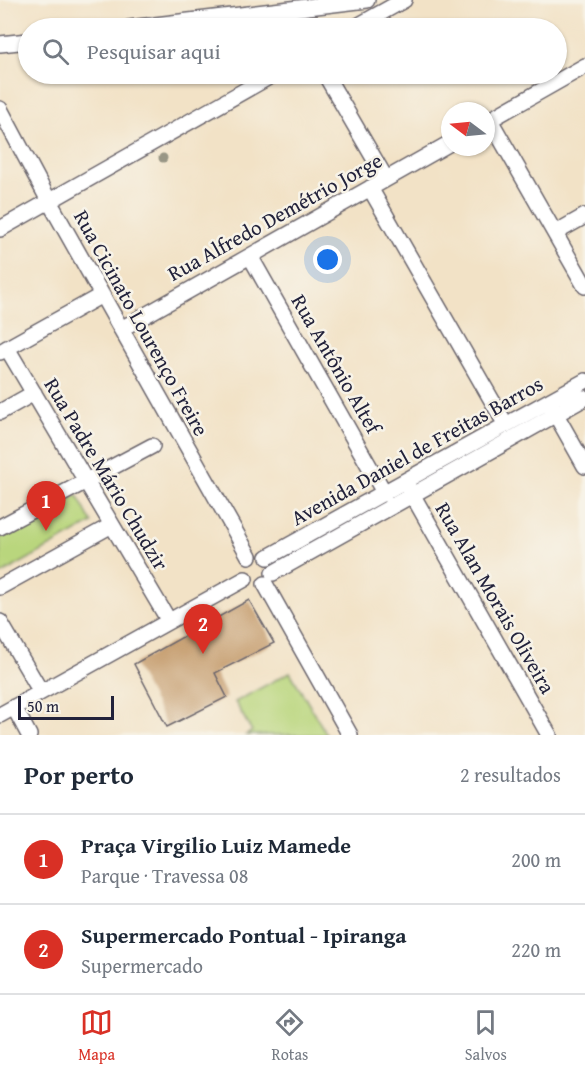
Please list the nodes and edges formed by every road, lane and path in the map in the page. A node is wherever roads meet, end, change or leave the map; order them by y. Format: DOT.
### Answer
graph roads {
  1 [pos="367,0"];
  2 [pos="404,0"];
  3 [pos="214,18"];
  4 [pos="372,18"];
  5 [pos="18,41"];
  6 [pos="0,44"];
  7 [pos="585,66"];
  8 [pos="567,76"];
  9 [pos="256,84"];
  10 [pos="331,84"];
  11 [pos="553,84"];
  12 [pos="0,109"];
  13 [pos="495,117"];
  14 [pos="495,133"];
  15 [pos="441,147"];
  16 [pos="386,179"];
  17 [pos="370,188"];
  18 [pos="49,201"];
  19 [pos="585,216"];
  20 [pos="0,229"];
  21 [pos="555,233"];
  22 [pos="250,256"];
  23 [pos="585,286"];
  24 [pos="102,295"];
  25 [pos="121,329"];
  26 [pos="4,350"];
  27 [pos="585,381"];
  28 [pos="34,393"];
  29 [pos="585,398"];
  30 [pos="552,408"];
  31 [pos="0,412"];
  32 [pos="506,425"];
  33 [pos="152,446"];
  34 [pos="585,466"];
  35 [pos="85,480"];
  36 [pos="409,489"];
  37 [pos="385,494"];
  38 [pos="112,525"];
  39 [pos="0,527"];
  40 [pos="249,555"];
  41 [pos="268,557"];
  42 [pos="269,578"];
  43 [pos="244,579"];
  44 [pos="0,587"];
  45 [pos="168,621"];
  46 [pos="0,622"];
  47 [pos="40,692"];
  48 [pos="14,707"];
  49 [pos="0,715"];
  50 [pos="29,735"];
  51 [pos="350,735"];
  52 [pos="549,735"];
  1 -- 3 [label="street"];
  2 -- 4 [label="street"];
  5 -- 6 [label="street"];
  7 -- 8 [label="street"];
  9 -- 18 [label="street"];
  10 -- 16 [label="street"];
  11 -- 13 [label="street"];
  12 -- 18 [label="street, Rua Cicinato Lourenço Freire"];
  14 -- 21 [label="street"];
  15 -- 16 [label="street, Rua Alfredo Demétrio Jorge"];
  16 -- 17 [label="street, Rua Alfredo Demétrio Jorge"];
  17 -- 22 [label="street, Rua Alfredo Demétrio Jorge"];
  17 -- 32 [label="street"];
  18 -- 20 [label="street"];
  18 -- 24 [label="street, Rua Cicinato Lourenço Freire"];
  19 -- 21 [label="street"];
  21 -- 23 [label="street"];
  22 -- 25 [label="street, Rua Alfredo Demétrio Jorge"];
  22 -- 37 [label="street, Rua Antônio Altef"];
  24 -- 25 [label="street, Rua Cicinato Lourenço Freire"];
  24 -- 26 [label="street"];
  25 -- 40 [label="street, Rua Cicinato Lourenço Freire"];
  26 -- 28 [label="street, Rua Padre Mário Chudzir"];
  27 -- 30 [label="street, Avenida Daniel de Freitas Barros"];
  28 -- 31 [label="street"];
  28 -- 35 [label="street, Rua Padre Mário Chudzir"];
  29 -- 30 [label="street, Avenida Daniel de Freitas Barros"];
  30 -- 32 [label="street, Avenida Daniel de Freitas Barros"];
  30 -- 34 [label="street"];
  30 -- 36 [label="street, Avenida Daniel de Freitas Barros"];
  32 -- 36 [label="street, Avenida Daniel de Freitas Barros"];
  33 -- 35 [label="street"];
  35 -- 38 [label="street, Rua Padre Mário Chudzir"];
  35 -- 39 [label="street"];
  36 -- 37 [label="street, Avenida Daniel de Freitas Barros"];
  36 -- 42 [label="street, Avenida Daniel de Freitas Barros"];
  36 -- 52 [label="street, Rua Alan Morais Oliveira"];
  37 -- 41 [label="street, Avenida Daniel de Freitas Barros"];
  38 -- 44 [label="street"];
  38 -- 45 [label="street, Rua Padre Mário Chudzir"];
  40 -- 41 [label="street"];
  40 -- 43 [label="street"];
  41 -- 42 [label="street"];
  42 -- 43 [label="street"];
  42 -- 51 [label="street"];
  43 -- 45 [label="street"];
  45 -- 47 [label="street"];
  46 -- 47 [label="street"];
  47 -- 48 [label="street"];
  48 -- 49 [label="street"];
  48 -- 50 [label="street"];
}
